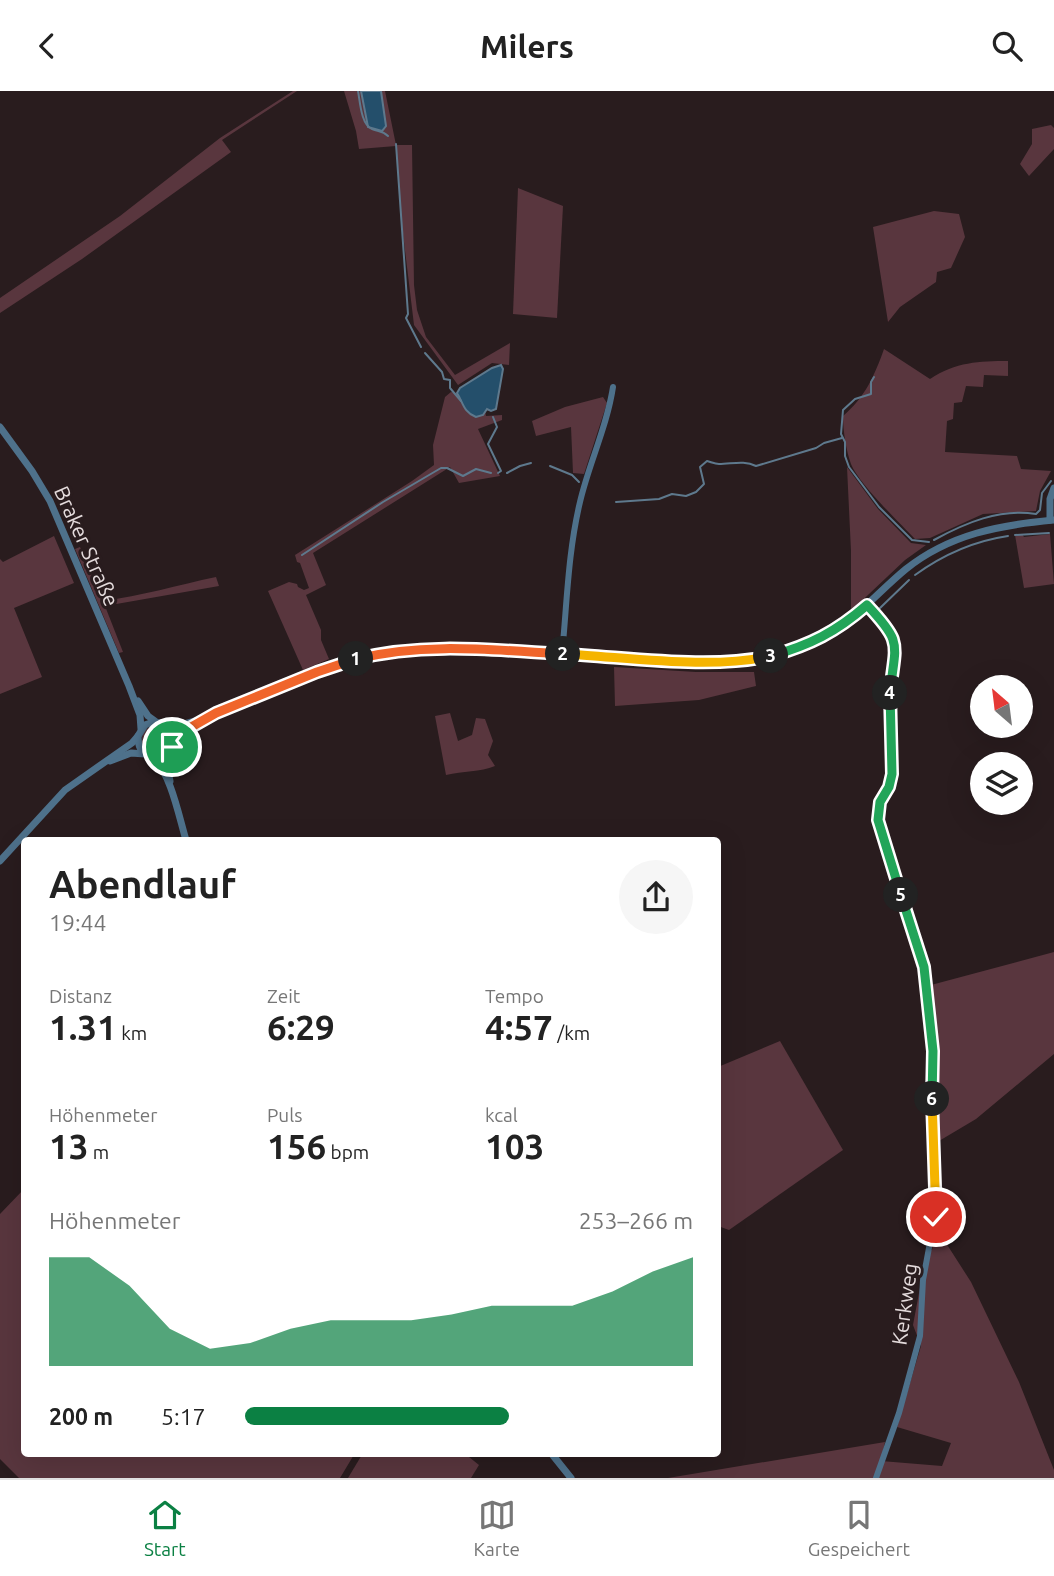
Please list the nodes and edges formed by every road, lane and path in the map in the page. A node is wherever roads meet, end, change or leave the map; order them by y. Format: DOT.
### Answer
graph roads {
  1 [pos="613,387"];
  2 [pos="0,427"];
  3 [pos="1054,488"];
  4 [pos="1052,520"];
  5 [pos="867,605"];
  6 [pos="562,654"];
  7 [pos="129,686"];
  8 [pos="216,713"];
  9 [pos="156,722"];
  10 [pos="167,725"];
  11 [pos="139,733"];
  12 [pos="173,742"];
  13 [pos="168,753"];
  14 [pos="148,755"];
  15 [pos="103,763"];
  16 [pos="173,796"];
  17 [pos="22,837"];
  18 [pos="185,837"];
  19 [pos="21,838"];
  20 [pos="0,861"];
  21 [pos="554,1457"];
  22 [pos="572,1478"];
  23 [pos="876,1478"];
  1 -- 6 [label="street"];
  2 -- 7 [label="street, Braker Straße"];
  3 -- 4 [label="street"];
  4 -- 5 [label="street"];
  5 -- 6 [label="street"];
  5 -- 23 [label="street, Kerkweg"];
  6 -- 8 [label="street"];
  7 -- 9 [label="street, Braker Straße"];
  7 -- 11 [label="street, Braker Straße"];
  8 -- 10 [label="street"];
  8 -- 12 [label="street"];
  9 -- 10 [label="street"];
  9 -- 11 [label="street"];
  10 -- 12 [label="street"];
  11 -- 14 [label="street"];
  11 -- 15 [label="street"];
  12 -- 13 [label="street"];
  13 -- 14 [label="street"];
  13 -- 16 [label="street"];
  14 -- 15 [label="street"];
  14 -- 16 [label="street"];
  15 -- 17 [label="street"];
  16 -- 18 [label="street"];
  19 -- 20 [label="street"];
  21 -- 22 [label="street"];
}
